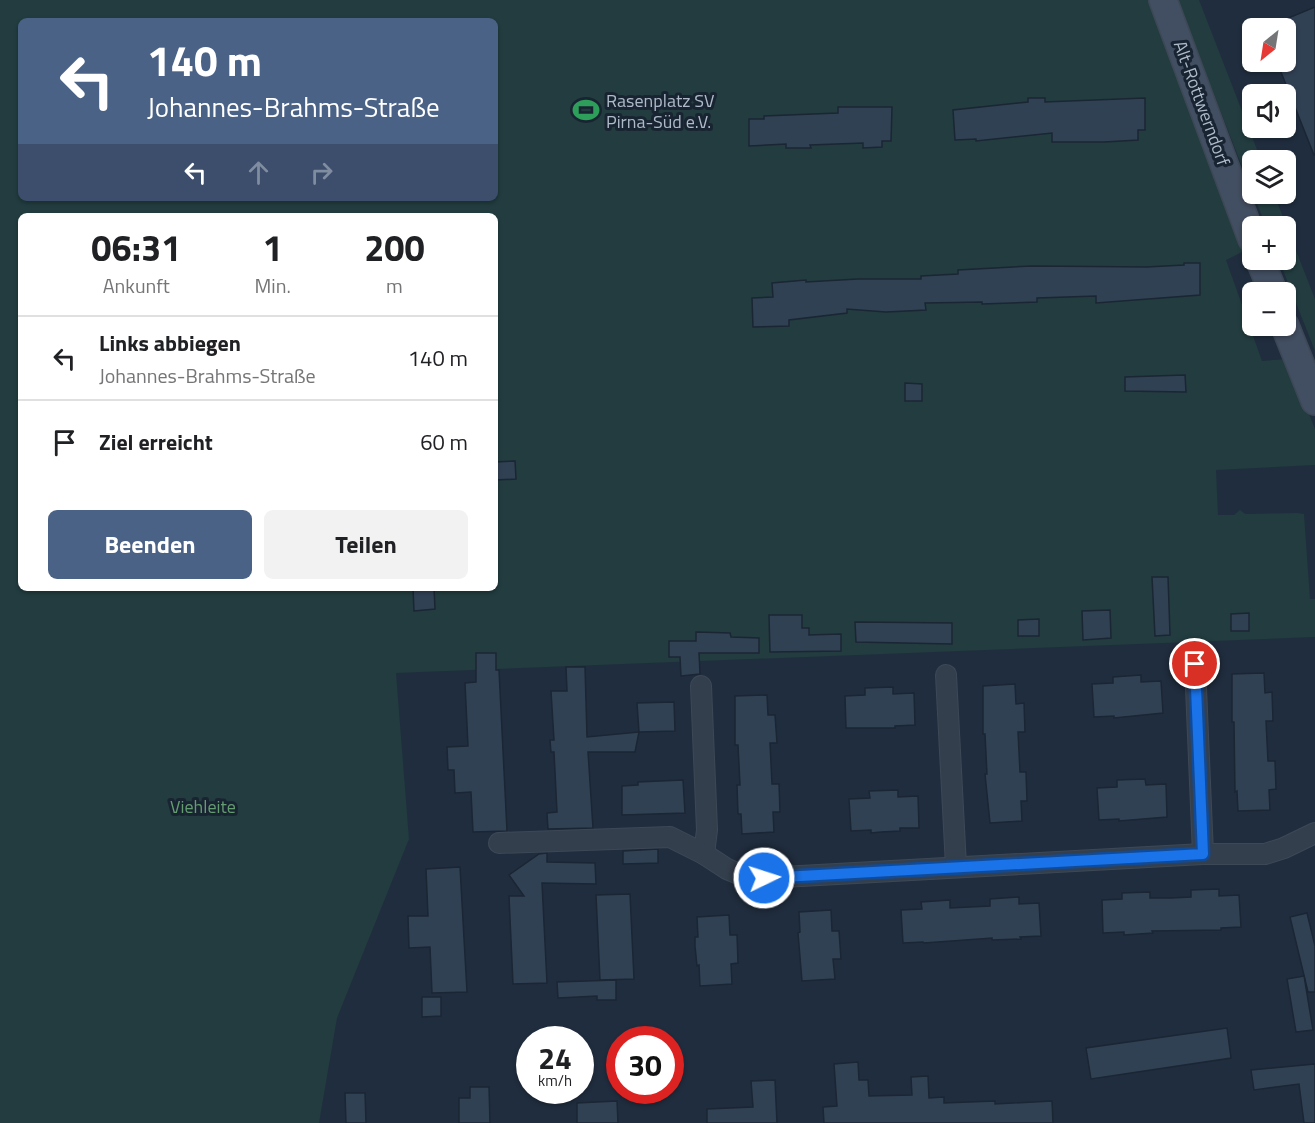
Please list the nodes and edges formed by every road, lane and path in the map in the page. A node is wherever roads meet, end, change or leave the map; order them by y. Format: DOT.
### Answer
graph roads {
  1 [pos="1163,0"];
  2 [pos="1243,216"];
  3 [pos="1289,336"];
  4 [pos="1315,401"];
  5 [pos="1195,664"];
  6 [pos="946,675"];
  7 [pos="701,686"];
  8 [pos="1315,833"];
  9 [pos="499,843"];
  10 [pos="704,854"];
  11 [pos="1203,854"];
  12 [pos="956,866"];
  1 -- 2 [label="main road, Alt-Rottwerndorf"];
  3 -- 4 [label="main road"];
  5 -- 11 [label="street"];
  6 -- 12 [label="street"];
  7 -- 10 [label="street"];
  8 -- 11 [label="street"];
  9 -- 10 [label="street"];
  10 -- 12 [label="street"];
  11 -- 12 [label="street"];
}
